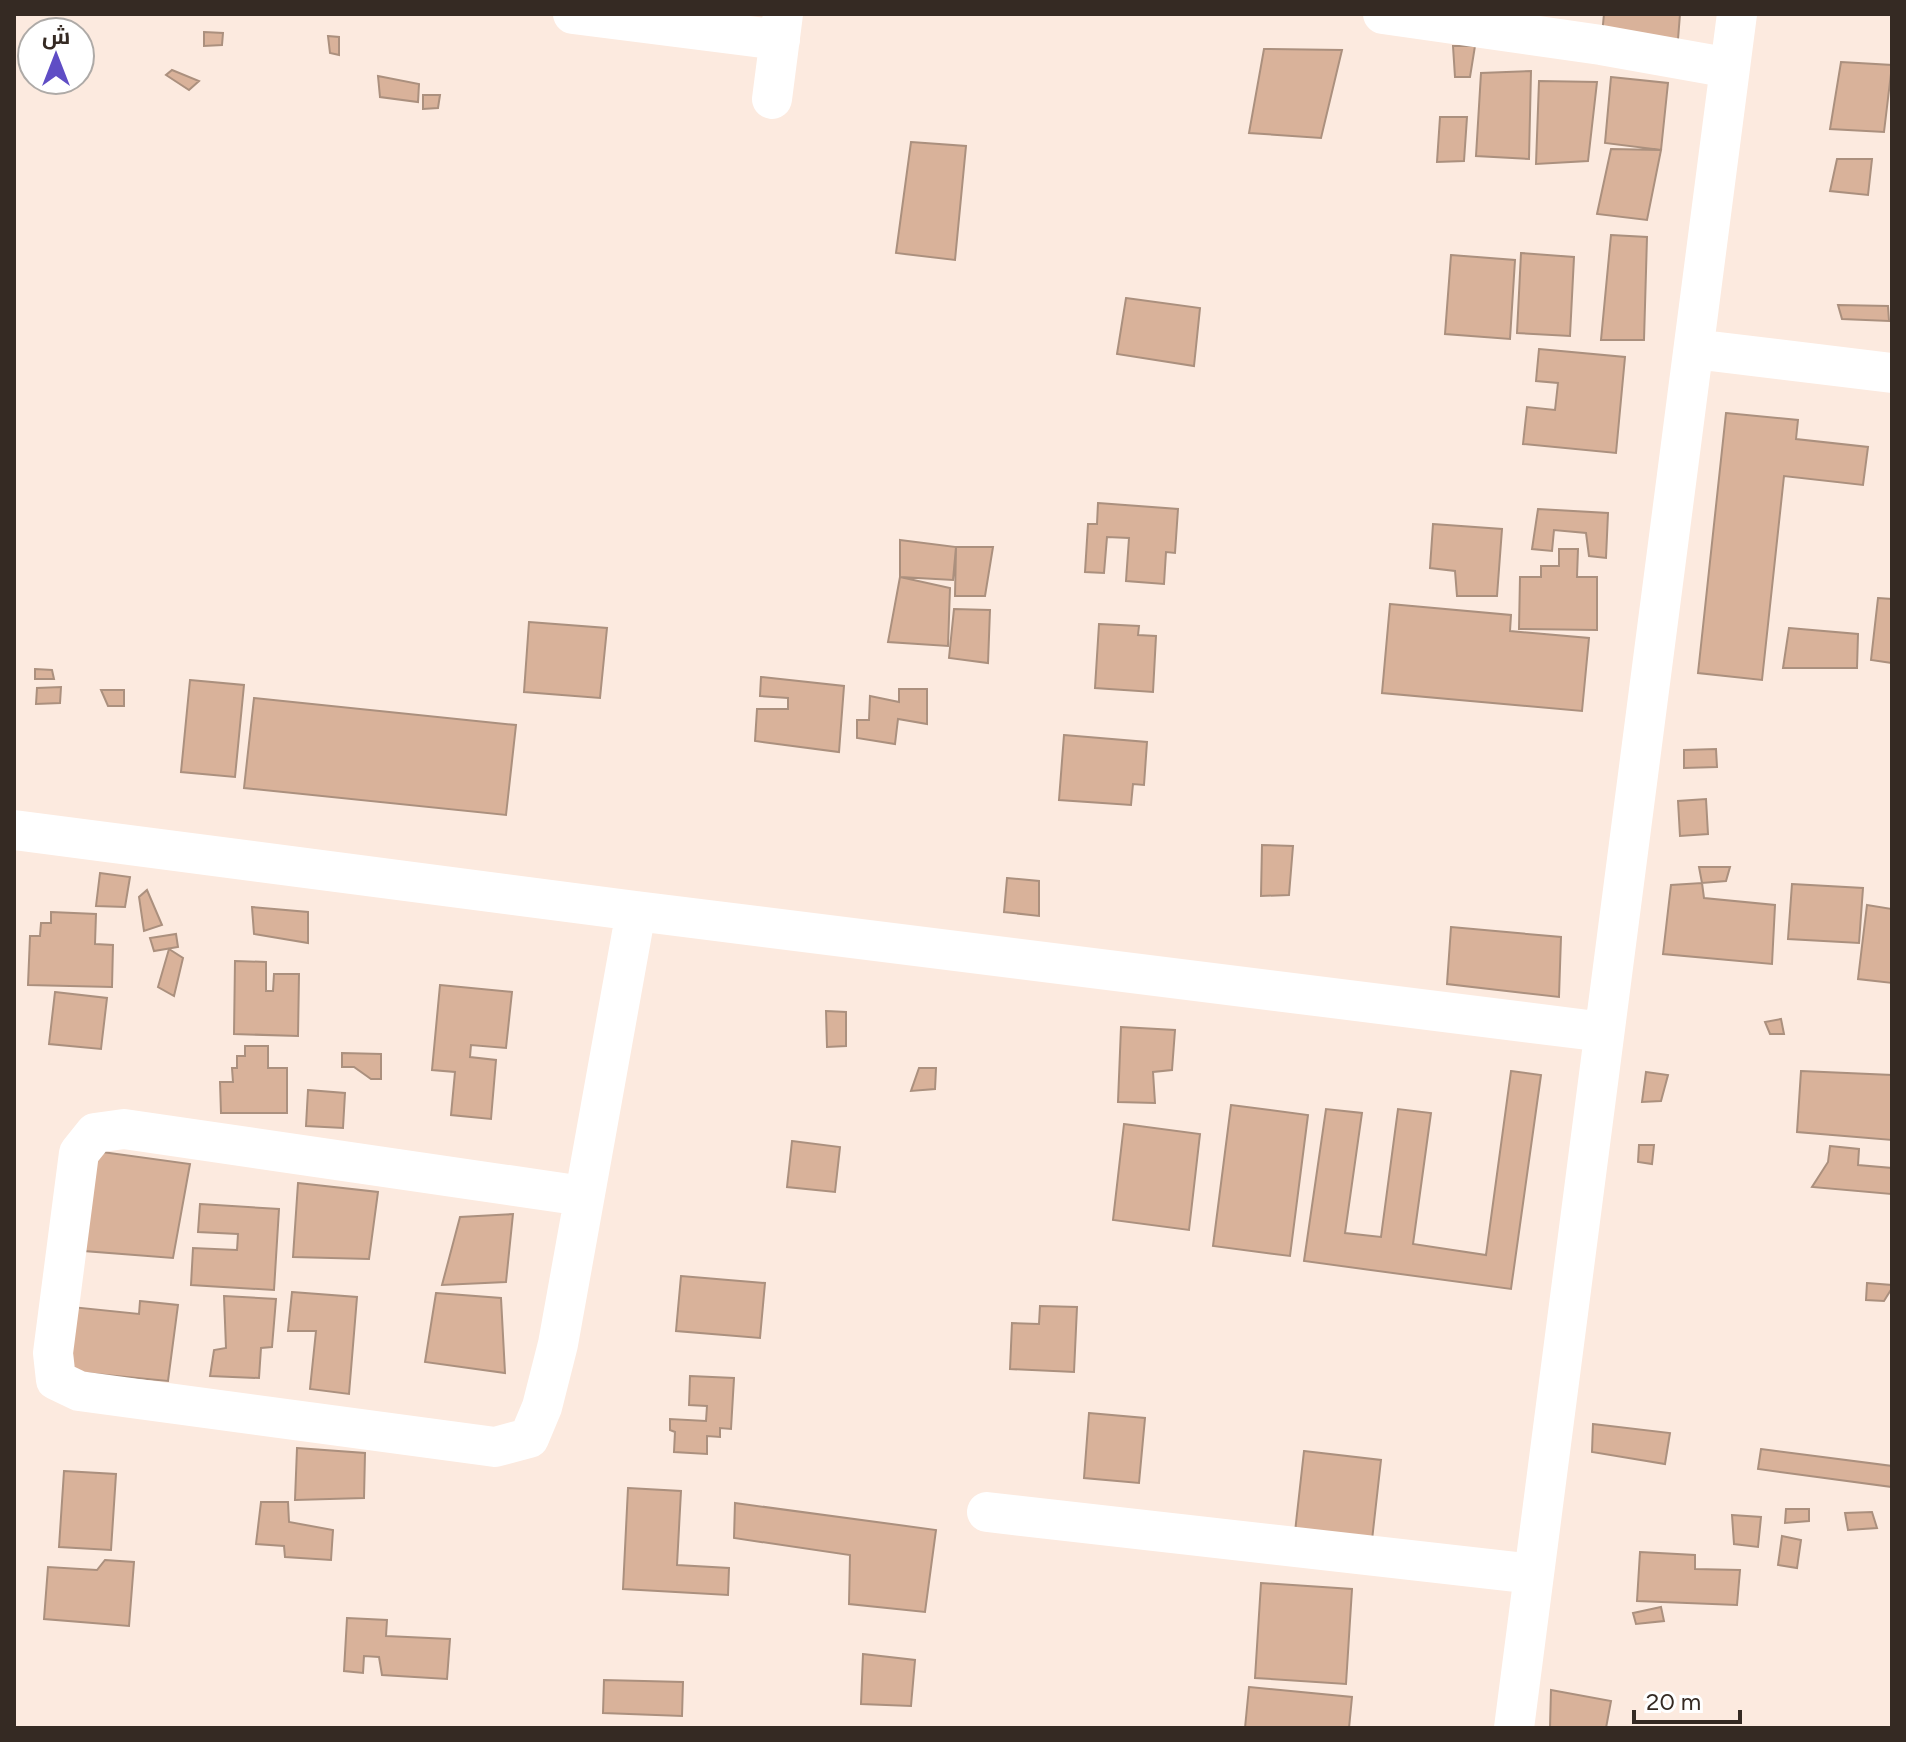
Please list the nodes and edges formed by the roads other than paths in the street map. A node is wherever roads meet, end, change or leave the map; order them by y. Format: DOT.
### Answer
graph roads {
  1 [pos="573,14"];
  2 [pos="1383,14"];
  3 [pos="1737,14"];
  4 [pos="781,27"];
  5 [pos="1730,68"];
  6 [pos="772,99"];
  7 [pos="1694,349"];
  8 [pos="1892,373"];
  9 [pos="14,830"];
  10 [pos="636,911"];
  11 [pos="1604,1032"];
  12 [pos="583,1196"];
  13 [pos="987,1512"];
  14 [pos="1534,1574"];
  15 [pos="1514,1728"];
  1 -- 4 [label="street"];
  2 -- 5 [label="street"];
  3 -- 5 [label="street"];
  4 -- 6 [label="street"];
  5 -- 7 [label="street"];
  7 -- 8 [label="street"];
  7 -- 11 [label="street"];
  9 -- 10 [label="street"];
  10 -- 11 [label="street"];
  10 -- 12 [label="street"];
  11 -- 14 [label="street"];
  12 -- 12 [label="street"];
  13 -- 14 [label="street"];
  14 -- 15 [label="street"];
}
